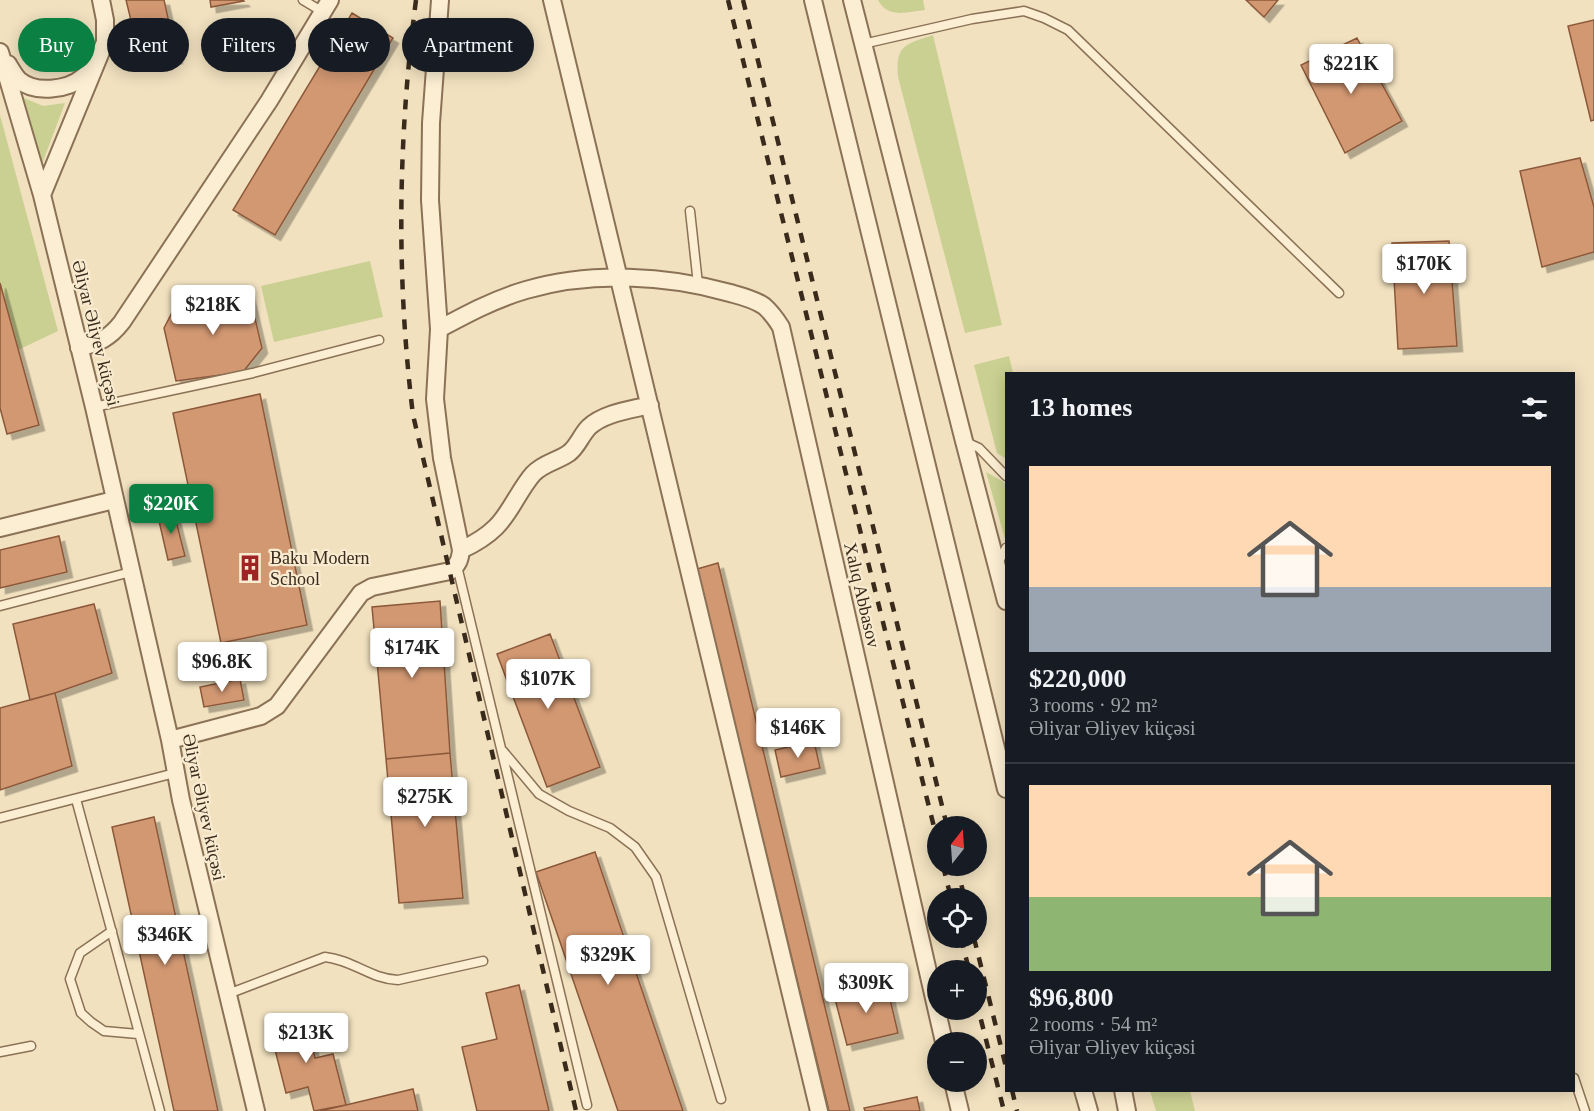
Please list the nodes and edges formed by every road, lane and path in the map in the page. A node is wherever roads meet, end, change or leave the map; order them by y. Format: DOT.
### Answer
graph roads {
  1 [pos="101,0"];
  2 [pos="303,0"];
  3 [pos="440,0"];
  4 [pos="552,0"];
  5 [pos="813,0"];
  6 [pos="852,0"];
  7 [pos="326,6"];
  8 [pos="862,44"];
  9 [pos="0,53"];
  10 [pos="96,63"];
  11 [pos="42,195"];
  12 [pos="690,211"];
  13 [pos="619,278"];
  14 [pos="698,284"];
  15 [pos="1339,293"];
  16 [pos="439,329"];
  17 [pos="379,340"];
  18 [pos="79,348"];
  19 [pos="650,405"];
  20 [pos="94,407"];
  21 [pos="964,441"];
  22 [pos="1005,475"];
  23 [pos="114,500"];
  24 [pos="0,528"];
  25 [pos="1005,550"];
  26 [pos="459,558"];
  27 [pos="998,563"];
  28 [pos="131,572"];
  29 [pos="1005,596"];
  30 [pos="0,606"];
  31 [pos="170,740"];
  32 [pos="501,748"];
  33 [pos="175,773"];
  34 [pos="1005,785"];
  35 [pos="76,799"];
  36 [pos="0,818"];
  37 [pos="112,931"];
  38 [pos="483,961"];
  39 [pos="228,994"];
  40 [pos="942,1032"];
  41 [pos="138,1034"];
  42 [pos="31,1046"];
  43 [pos="0,1052"];
  44 [pos="1575,1081"];
  45 [pos="955,1092"];
  46 [pos="1084,1092"];
  47 [pos="1123,1092"];
  48 [pos="721,1099"];
  49 [pos="587,1105"];
  50 [pos="160,1111"];
  51 [pos="256,1111"];
  52 [pos="819,1111"];
  53 [pos="960,1111"];
  54 [pos="1089,1111"];
  55 [pos="1128,1111"];
  56 [pos="1585,1111"];
  1 -- 10 [label="street"];
  2 -- 7 [label="lane"];
  3 -- 16 [label="street"];
  4 -- 13 [label="street"];
  5 -- 34 [label="street"];
  6 -- 8 [label="street"];
  7 -- 18 [label="street"];
  8 -- 15 [label="lane"];
  8 -- 21 [label="street"];
  9 -- 10 [label="street"];
  9 -- 11 [label="street, Əliyar Əliyev küçəsi"];
  10 -- 11 [label="street"];
  11 -- 18 [label="street, Əliyar Əliyev küçəsi"];
  12 -- 14 [label="lane"];
  13 -- 14 [label="street, Xalıq Abbasov"];
  13 -- 16 [label="street, Xalıq Abbasov"];
  13 -- 19 [label="street"];
  14 -- 40 [label="street, Xalıq Abbasov"];
  16 -- 26 [label="street"];
  17 -- 20 [label="lane"];
  18 -- 20 [label="street, Əliyar Əliyev küçəsi"];
  19 -- 26 [label="street"];
  19 -- 52 [label="street"];
  20 -- 23 [label="street, Əliyar Əliyev küçəsi"];
  21 -- 22 [label="lane"];
  21 -- 27 [label="street"];
  23 -- 24 [label="street"];
  23 -- 28 [label="street, Əliyar Əliyev küçəsi"];
  25 -- 27 [label="lane"];
  26 -- 31 [label="street"];
  26 -- 32 [label="lane"];
  27 -- 29 [label="street"];
  28 -- 30 [label="lane"];
  28 -- 31 [label="street, Əliyar Əliyev küçəsi"];
  31 -- 33 [label="street, Əliyar Əliyev küçəsi"];
  32 -- 48 [label="lane"];
  32 -- 49 [label="lane"];
  33 -- 35 [label="lane"];
  33 -- 39 [label="street, Əliyar Əliyev küçəsi"];
  35 -- 36 [label="lane"];
  35 -- 37 [label="lane"];
  37 -- 41 [label="lane"];
  37 -- 41 [label="lane"];
  38 -- 39 [label="lane"];
  39 -- 51 [label="street, Əliyar Əliyev küçəsi"];
  41 -- 50 [label="lane"];
  42 -- 43 [label="lane"];
  44 -- 56 [label="lane"];
  45 -- 53 [label="street"];
  46 -- 54 [label="street"];
  47 -- 55 [label="street"];
}
